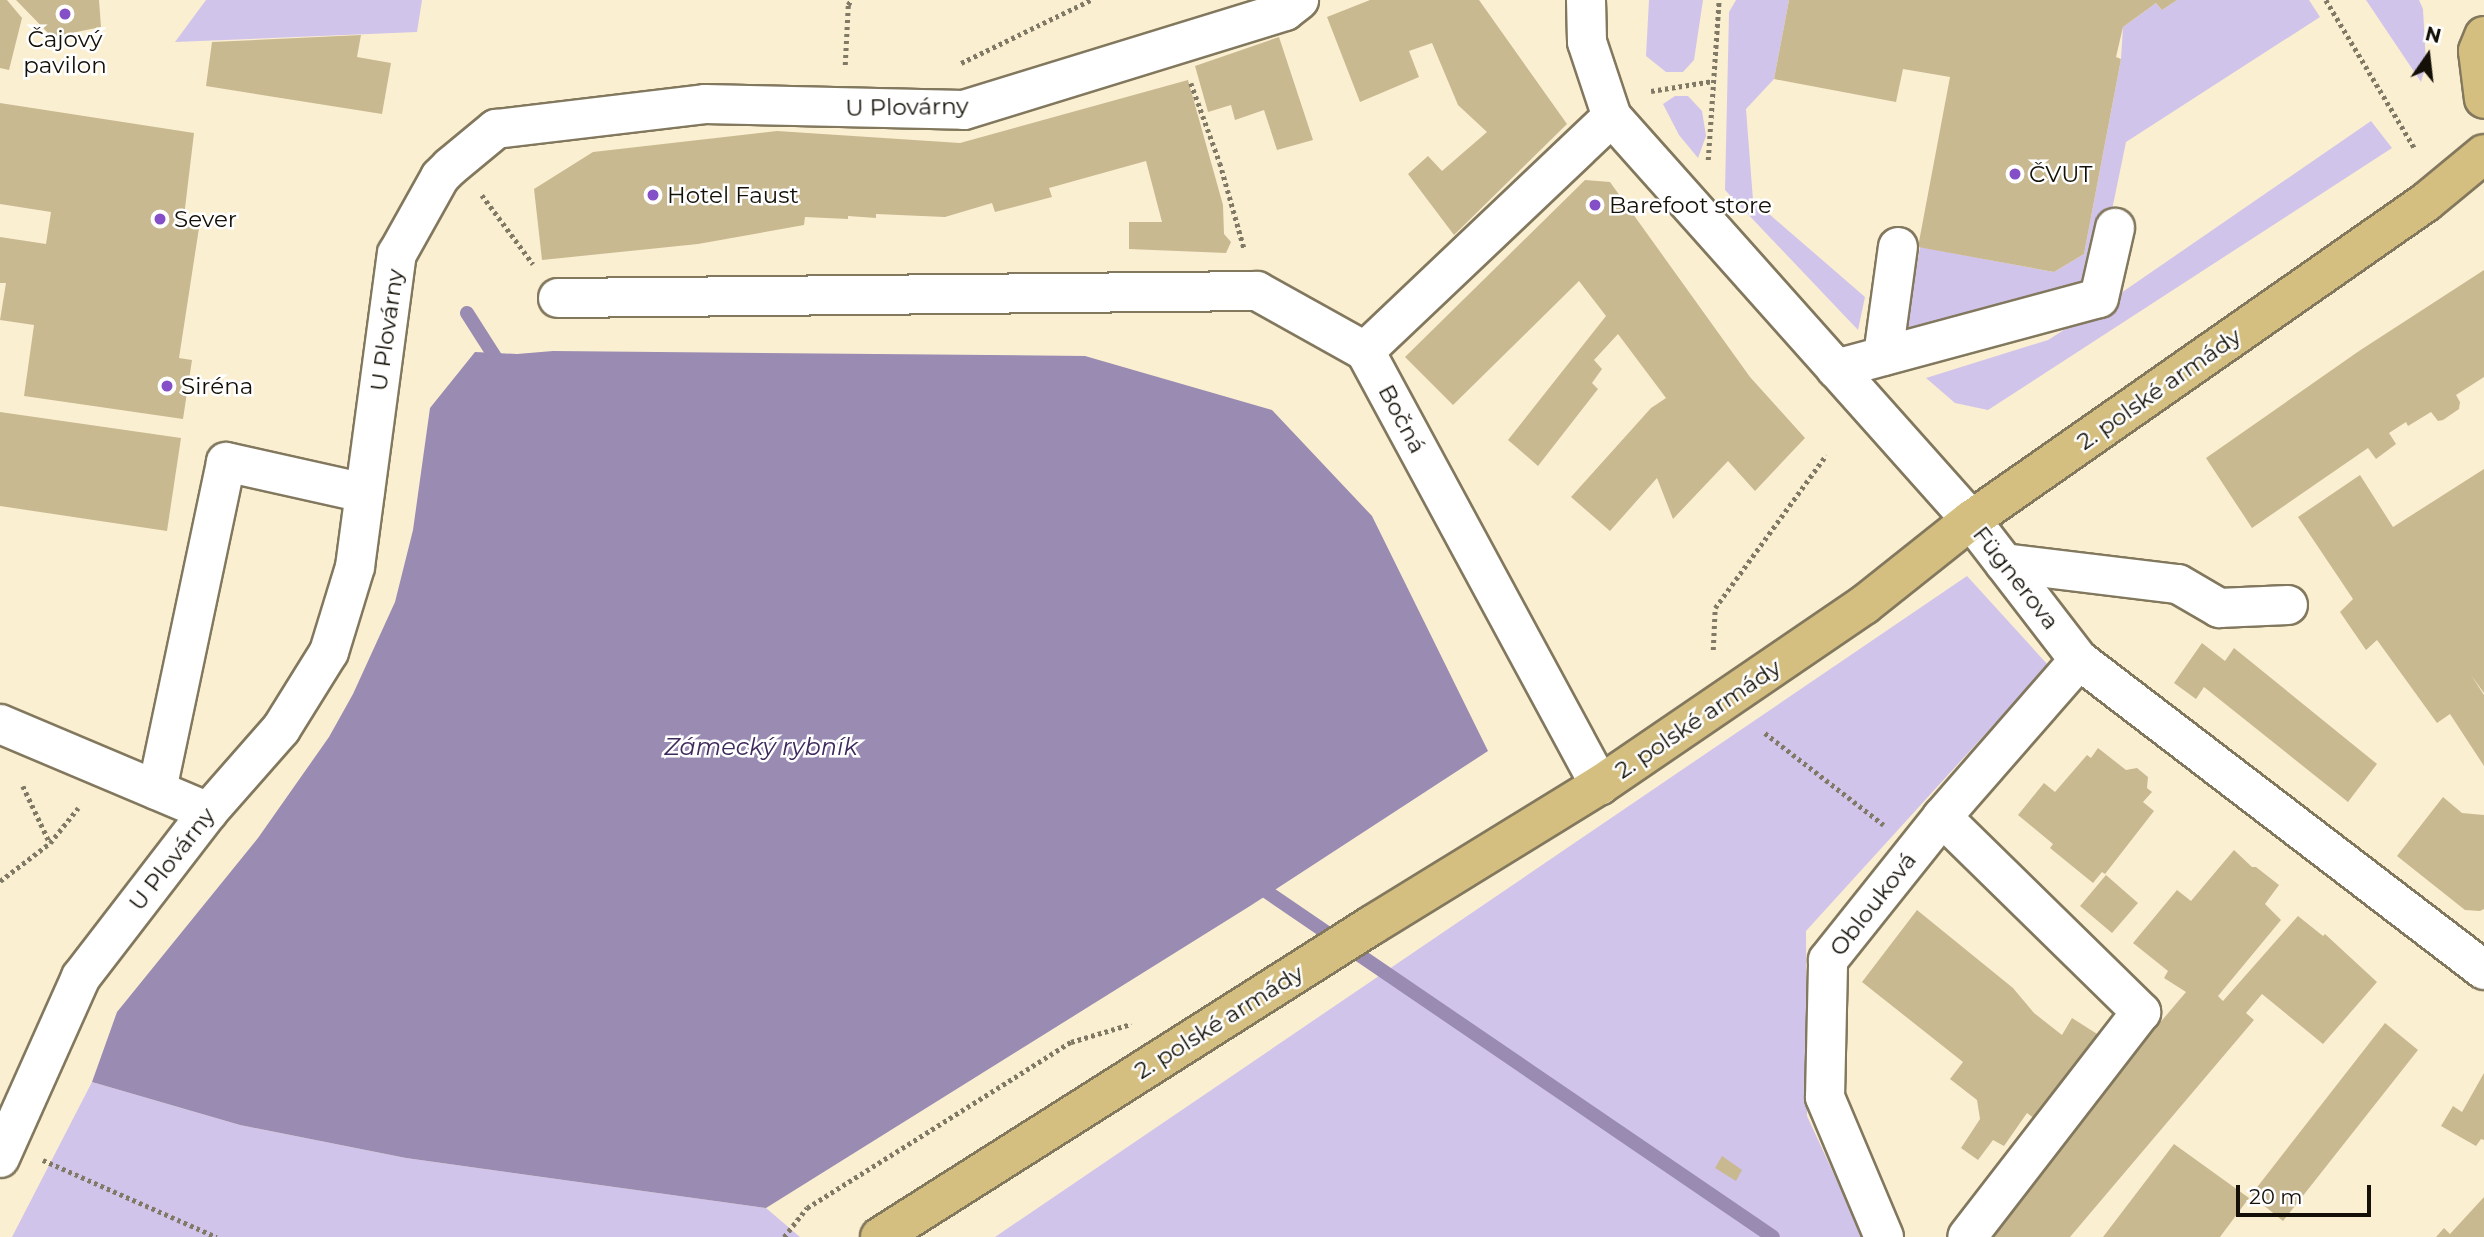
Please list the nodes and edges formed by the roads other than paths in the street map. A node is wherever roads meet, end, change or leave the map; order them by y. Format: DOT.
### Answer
graph roads {
  1 [pos="1299,0"];
  2 [pos="1586,0"];
  3 [pos="2484,36"];
  4 [pos="2484,99"];
  5 [pos="1612,117"];
  6 [pos="2484,154"];
  7 [pos="2115,228"];
  8 [pos="1898,247"];
  9 [pos="558,298"];
  10 [pos="1365,351"];
  11 [pos="1883,356"];
  12 [pos="1836,369"];
  13 [pos="365,493"];
  14 [pos="1971,520"];
  15 [pos="2004,564"];
  16 [pos="2288,605"];
  17 [pos="2079,660"];
  18 [pos="0,724"];
  19 [pos="1600,785"];
  20 [pos="157,790"];
  21 [pos="208,812"];
  22 [pos="1942,817"];
  23 [pos="2482,966"];
  24 [pos="0,1158"];
  25 [pos="880,1237"];
  26 [pos="1884,1237"];
  27 [pos="1967,1237"];
  1 -- 13 [label="street, U Plovárny"];
  2 -- 5 [label="street"];
  3 -- 4 [label="main road"];
  5 -- 10 [label="street"];
  5 -- 12 [label="street, Fügnerova"];
  6 -- 14 [label="main road, 2. polské armády"];
  7 -- 11 [label="street"];
  8 -- 11 [label="street"];
  9 -- 10 [label="street"];
  10 -- 19 [label="street, Bočná"];
  11 -- 12 [label="street"];
  12 -- 14 [label="street, Fügnerova"];
  13 -- 20 [label="street"];
  13 -- 21 [label="street, U Plovárny"];
  14 -- 15 [label="street, Fügnerova"];
  14 -- 19 [label="main road, 2. polské armády"];
  15 -- 16 [label="street"];
  15 -- 17 [label="street, Fügnerova"];
  17 -- 22 [label="street, Oblouková"];
  17 -- 23 [label="street, Fügnerova"];
  18 -- 20 [label="street"];
  19 -- 25 [label="main road, 2. polské armády"];
  20 -- 21 [label="street"];
  21 -- 24 [label="street, U Plovárny"];
  22 -- 26 [label="street, Oblouková"];
  22 -- 27 [label="street"];
}
